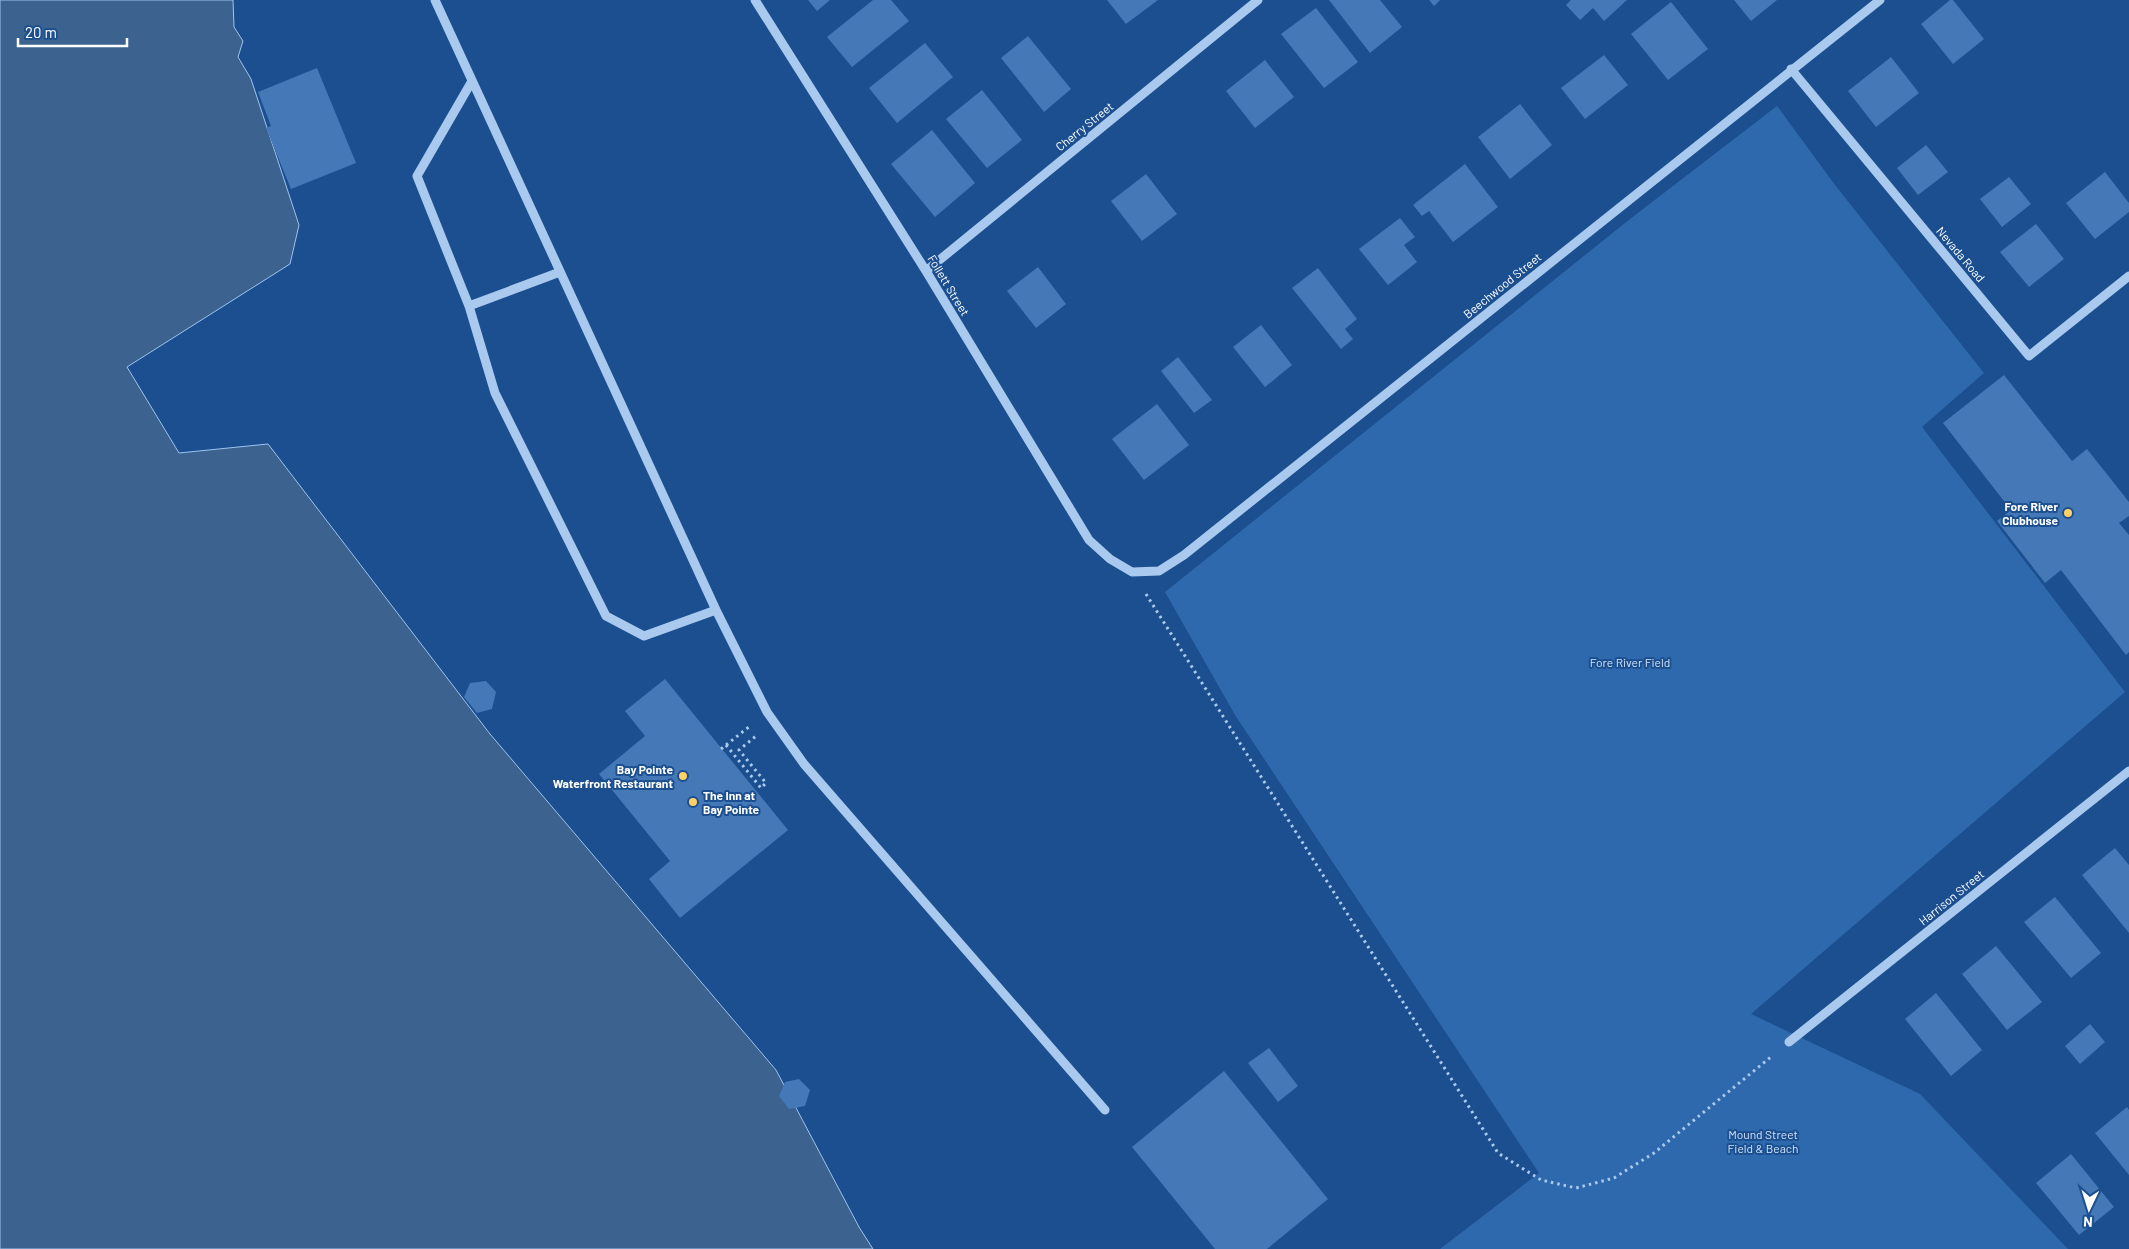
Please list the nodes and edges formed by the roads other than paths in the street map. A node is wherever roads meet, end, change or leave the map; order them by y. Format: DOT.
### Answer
graph roads {
  1 [pos="435,0"];
  2 [pos="755,0"];
  3 [pos="1258,0"];
  4 [pos="1880,0"];
  5 [pos="1792,69"];
  6 [pos="472,81"];
  7 [pos="926,271"];
  8 [pos="560,272"];
  9 [pos="2129,276"];
  10 [pos="469,306"];
  11 [pos="1132,572"];
  12 [pos="716,610"];
  13 [pos="2129,771"];
  14 [pos="1789,1042"];
  15 [pos="1106,1110"];
  1 -- 6 [label="street"];
  2 -- 7 [label="street, Follett Street"];
  3 -- 7 [label="street, Cherry Street"];
  4 -- 5 [label="street, Beechwood Street"];
  5 -- 9 [label="street, Nevada Road"];
  5 -- 11 [label="street, Beechwood Street"];
  6 -- 8 [label="street"];
  6 -- 10 [label="street"];
  7 -- 11 [label="street, Follett Street"];
  8 -- 10 [label="street"];
  8 -- 12 [label="street"];
  10 -- 12 [label="street"];
  12 -- 15 [label="street"];
  13 -- 14 [label="street, Harrison Street"];
}
